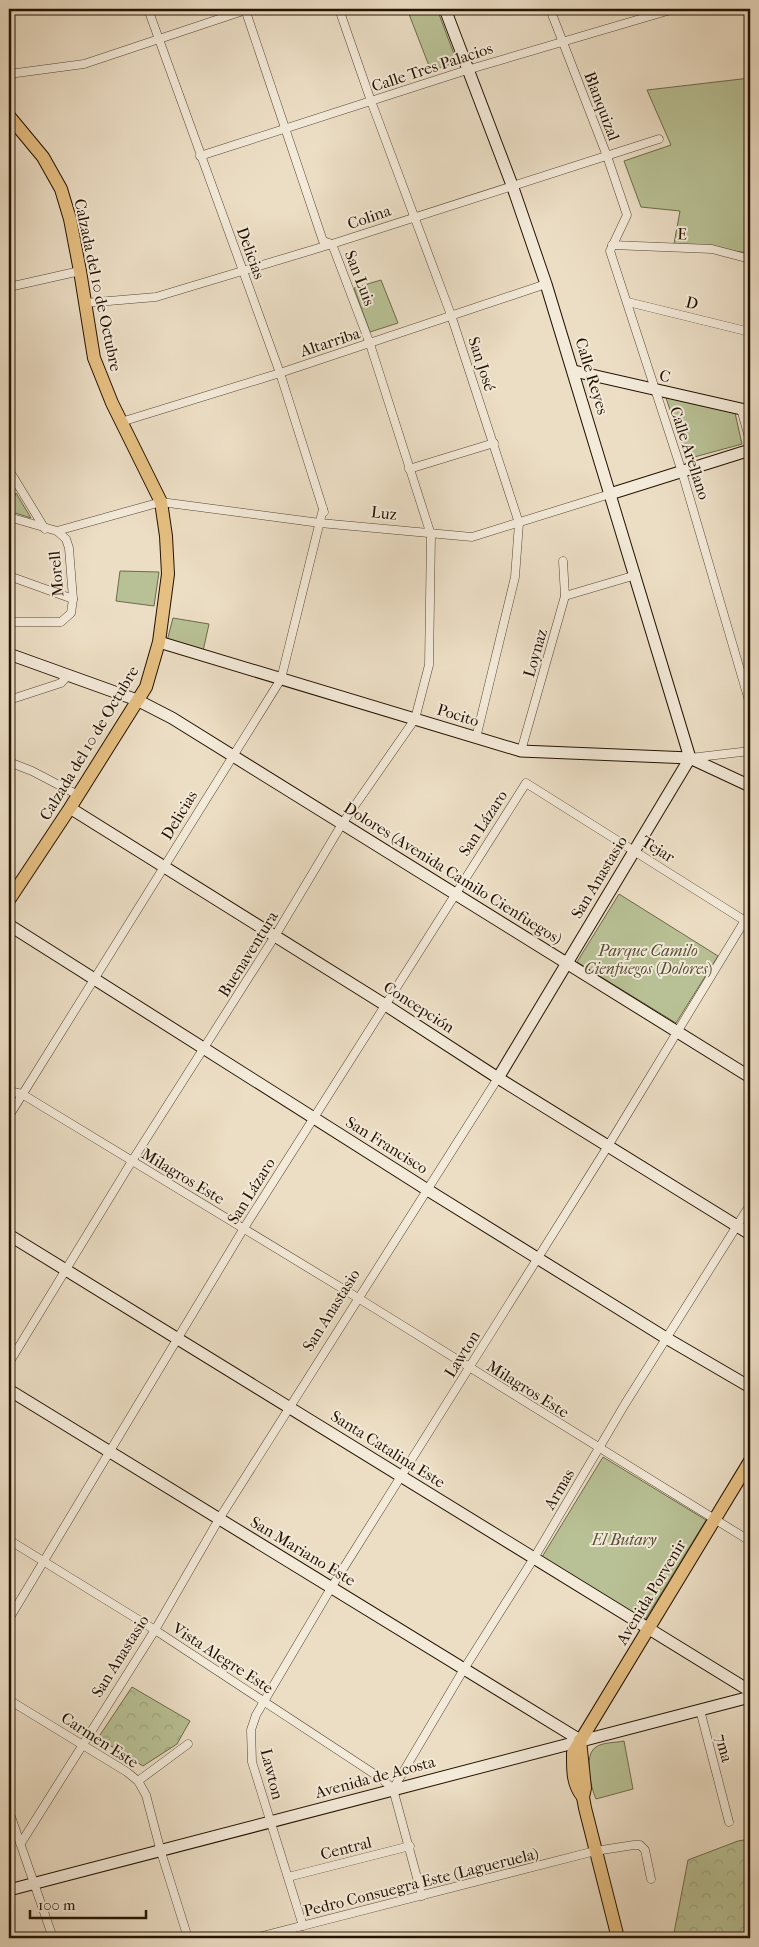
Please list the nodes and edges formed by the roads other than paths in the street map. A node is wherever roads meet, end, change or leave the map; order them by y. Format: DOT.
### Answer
graph roads {
  1 [pos="148,9"];
  2 [pos="247,9"];
  3 [pos="339,9"];
  4 [pos="445,9"];
  5 [pos="550,9"];
  6 [pos="674,9"];
  7 [pos="158,39"];
  8 [pos="562,42"];
  9 [pos="467,70"];
  10 [pos="9,74"];
  11 [pos="371,101"];
  12 [pos="10,119"];
  13 [pos="286,129"];
  14 [pos="658,139"];
  15 [pos="200,156"];
  16 [pos="607,156"];
  17 [pos="512,185"];
  18 [pos="414,216"];
  19 [pos="332,244"];
  20 [pos="612,245"];
  21 [pos="750,259"];
  22 [pos="80,271"];
  23 [pos="243,271"];
  24 [pos="546,284"];
  25 [pos="9,286"];
  26 [pos="628,302"];
  27 [pos="85,303"];
  28 [pos="451,315"];
  29 [pos="750,332"];
  30 [pos="370,344"];
  31 [pos="574,371"];
  32 [pos="280,373"];
  33 [pos="655,391"];
  34 [pos="746,410"];
  35 [pos="121,422"];
  36 [pos="750,441"];
  37 [pos="494,443"];
  38 [pos="750,450"];
  39 [pos="409,469"];
  40 [pos="9,470"];
  41 [pos="682,472"];
  42 [pos="610,494"];
  43 [pos="161,502"];
  44 [pos="9,517"];
  45 [pos="324,523"];
  46 [pos="519,523"];
  47 [pos="46,529"];
  48 [pos="57,531"];
  49 [pos="431,535"];
  50 [pos="563,561"];
  51 [pos="636,575"];
  52 [pos="9,576"];
  53 [pos="565,596"];
  54 [pos="73,599"];
  55 [pos="9,622"];
  56 [pos="159,642"];
  57 [pos="9,654"];
  58 [pos="68,675"];
  59 [pos="281,679"];
  60 [pos="9,700"];
  61 [pos="137,700"];
  62 [pos="750,704"];
  63 [pos="415,719"];
  64 [pos="476,738"];
  65 [pos="750,750"];
  66 [pos="520,751"];
  67 [pos="233,754"];
  68 [pos="690,758"];
  69 [pos="9,762"];
  70 [pos="526,783"];
  71 [pos="750,786"];
  72 [pos="78,795"];
  73 [pos="70,808"];
  74 [pos="342,824"];
  75 [pos="634,850"];
  76 [pos="164,866"];
  77 [pos="455,894"];
  78 [pos="9,900"];
  79 [pos="750,912"];
  80 [pos="748,922"];
  81 [pos="9,926"];
  82 [pos="275,936"];
  83 [pos="566,962"];
  84 [pos="94,979"];
  85 [pos="387,1006"];
  86 [pos="677,1030"];
  87 [pos="206,1049"];
  88 [pos="750,1076"];
  89 [pos="498,1078"];
  90 [pos="9,1091"];
  91 [pos="22,1094"];
  92 [pos="9,1116"];
  93 [pos="314,1117"];
  94 [pos="608,1146"];
  95 [pos="132,1161"];
  96 [pos="426,1189"];
  97 [pos="750,1205"];
  98 [pos="737,1225"];
  99 [pos="244,1228"];
  100 [pos="750,1234"];
  101 [pos="9,1235"];
  102 [pos="539,1257"];
  103 [pos="66,1269"];
  104 [pos="358,1298"];
  105 [pos="178,1338"];
  106 [pos="666,1338"];
  107 [pos="9,1363"];
  108 [pos="469,1368"];
  109 [pos="750,1387"];
  110 [pos="9,1390"];
  111 [pos="290,1407"];
  112 [pos="598,1448"];
  113 [pos="108,1452"];
  114 [pos="750,1461"];
  115 [pos="402,1477"];
  116 [pos="715,1519"];
  117 [pos="219,1520"];
  118 [pos="9,1540"];
  119 [pos="750,1541"];
  120 [pos="534,1558"];
  121 [pos="44,1562"];
  122 [pos="331,1588"];
  123 [pos="9,1619"];
  124 [pos="649,1627"];
  125 [pos="155,1630"];
  126 [pos="464,1669"];
  127 [pos="750,1691"];
  128 [pos="750,1697"];
  129 [pos="9,1700"];
  130 [pos="264,1700"];
  131 [pos="700,1710"];
  132 [pos="580,1740"];
  133 [pos="188,1744"];
  134 [pos="84,1745"];
  135 [pos="138,1781"];
  136 [pos="393,1790"];
  137 [pos="9,1811"];
  138 [pos="271,1822"];
  139 [pos="729,1822"];
  140 [pos="21,1843"];
  141 [pos="410,1846"];
  142 [pos="160,1852"];
  143 [pos="595,1852"];
  144 [pos="288,1877"];
  145 [pos="651,1879"];
  146 [pos="34,1884"];
  147 [pos="9,1890"];
  148 [pos="422,1896"];
  149 [pos="303,1926"];
  150 [pos="53,1938"];
  151 [pos="188,1938"];
  152 [pos="255,1938"];
  153 [pos="618,1938"];
  1 -- 7 [label="street, Delicias"];
  2 -- 7 [label="street"];
  2 -- 13 [label="street, San Luis"];
  3 -- 11 [label="street, San José"];
  4 -- 9 [label="street, Calle Reyes"];
  5 -- 8 [label="street, Blanquizal"];
  6 -- 8 [label="street, Calle Tres Palacios"];
  7 -- 10 [label="street"];
  7 -- 15 [label="street, Delicias"];
  8 -- 9 [label="street, Calle Tres Palacios"];
  8 -- 16 [label="street, Blanquizal"];
  9 -- 11 [label="street, Calle Tres Palacios"];
  9 -- 17 [label="street, Calle Reyes"];
  11 -- 13 [label="street, Calle Tres Palacios"];
  11 -- 18 [label="street, San José"];
  12 -- 22 [label="main road, Calzada del 10 de Octubre"];
  13 -- 15 [label="street, Calle Tres Palacios"];
  13 -- 19 [label="street, San Luis"];
  14 -- 16 [label="street, Colina"];
  15 -- 23 [label="street, Delicias"];
  16 -- 17 [label="street, Colina"];
  16 -- 20 [label="street, Blanquizal"];
  17 -- 18 [label="street, Colina"];
  17 -- 24 [label="street, Calle Reyes"];
  18 -- 19 [label="street, Colina"];
  18 -- 28 [label="street, San José"];
  19 -- 23 [label="street, Colina"];
  19 -- 30 [label="street, San Luis"];
  20 -- 21 [label="street, E"];
  20 -- 26 [label="street, Calle Arellano"];
  22 -- 25 [label="street"];
  22 -- 27 [label="main road, Calzada del 10 de Octubre"];
  23 -- 27 [label="street, Colina"];
  23 -- 32 [label="street, Delicias"];
  24 -- 28 [label="street, Altarriba"];
  24 -- 31 [label="street, Calle Reyes"];
  26 -- 29 [label="street, D"];
  26 -- 33 [label="street, Calle Arellano"];
  27 -- 35 [label="main road, Calzada del 10 de Octubre"];
  28 -- 30 [label="street, Altarriba"];
  28 -- 37 [label="street, San José"];
  30 -- 32 [label="street, Altarriba"];
  30 -- 39 [label="street, San Luis"];
  31 -- 33 [label="street, C"];
  31 -- 42 [label="street, Calle Reyes"];
  32 -- 35 [label="street, Altarriba"];
  32 -- 45 [label="street, Delicias"];
  33 -- 34 [label="street, C"];
  33 -- 41 [label="street, Calle Arellano"];
  34 -- 36 [label="street"];
  35 -- 43 [label="main road, Calzada del 10 de Octubre"];
  37 -- 39 [label="street"];
  37 -- 46 [label="street, San José"];
  38 -- 41 [label="street, Luz"];
  39 -- 49 [label="street, San Luis"];
  40 -- 47 [label="street, Morell"];
  41 -- 42 [label="street, Luz"];
  41 -- 62 [label="street, Calle Arellano"];
  42 -- 46 [label="street, Luz"];
  42 -- 51 [label="street, Calle Reyes"];
  43 -- 45 [label="street, Luz"];
  43 -- 48 [label="street, Luz"];
  43 -- 56 [label="main road, Calzada del 10 de Octubre"];
  44 -- 47 [label="street, Luz"];
  45 -- 49 [label="street, Luz"];
  45 -- 59 [label="street, Delicias"];
  46 -- 49 [label="street, Luz"];
  46 -- 64 [label="street, San José"];
  47 -- 48 [label="street, Luz"];
  48 -- 54 [label="street, Morell"];
  49 -- 63 [label="street, Buenaventura"];
  50 -- 53 [label="street, Loynaz"];
  51 -- 53 [label="street"];
  51 -- 68 [label="street, Calle Reyes"];
  52 -- 54 [label="street"];
  53 -- 66 [label="street, Loynaz"];
  54 -- 55 [label="street, Morell"];
  56 -- 59 [label="street, Pocito"];
  56 -- 61 [label="main road, Calzada del 10 de Octubre"];
  57 -- 58 [label="street, Dolores (Avenida Camilo Cienfuegos)"];
  58 -- 60 [label="street"];
  58 -- 61 [label="street, Dolores (Avenida Camilo Cienfuegos)"];
  59 -- 63 [label="street, Pocito"];
  59 -- 67 [label="street, Delicias"];
  61 -- 67 [label="street, Dolores (Avenida Camilo Cienfuegos)"];
  61 -- 72 [label="main road, Calzada del 10 de Octubre"];
  63 -- 64 [label="street, Pocito"];
  63 -- 74 [label="street, Buenaventura"];
  64 -- 66 [label="street, Pocito"];
  65 -- 68 [label="street"];
  66 -- 68 [label="street, Pocito"];
  67 -- 74 [label="street, Dolores (Avenida Camilo Cienfuegos)"];
  67 -- 76 [label="street, Delicias"];
  68 -- 71 [label="street, Pocito"];
  68 -- 75 [label="street, San Anastasio"];
  69 -- 72 [label="street"];
  70 -- 75 [label="street, Tejar"];
  70 -- 77 [label="street, San Lázaro"];
  72 -- 73 [label="main road, Calzada del 10 de Octubre"];
  73 -- 76 [label="street, Concepción"];
  73 -- 78 [label="main road, Calzada del 10 de Octubre"];
  74 -- 77 [label="street, Dolores (Avenida Camilo Cienfuegos)"];
  74 -- 82 [label="street, Buenaventura"];
  75 -- 80 [label="street, Tejar"];
  75 -- 83 [label="street, San Anastasio"];
  76 -- 82 [label="street, Concepción"];
  76 -- 84 [label="street, Delicias"];
  77 -- 83 [label="street, Dolores (Avenida Camilo Cienfuegos)"];
  77 -- 85 [label="street, San Lázaro"];
  79 -- 80 [label="street, Lawton"];
  80 -- 86 [label="street, Lawton"];
  81 -- 84 [label="street, San Francisco"];
  82 -- 85 [label="street, Concepción"];
  82 -- 87 [label="street, Buenaventura"];
  83 -- 86 [label="street, Dolores (Avenida Camilo Cienfuegos)"];
  83 -- 89 [label="street, San Anastasio"];
  84 -- 87 [label="street, San Francisco"];
  84 -- 91 [label="street, Delicias"];
  85 -- 89 [label="street, Concepción"];
  85 -- 93 [label="street, San Lázaro"];
  86 -- 88 [label="street, Dolores (Avenida Camilo Cienfuegos)"];
  86 -- 94 [label="street, Lawton"];
  87 -- 93 [label="street, San Francisco"];
  87 -- 95 [label="street, Buenaventura"];
  89 -- 94 [label="street, Concepción"];
  89 -- 96 [label="street, San Anastasio"];
  90 -- 91 [label="street, Milagros Este"];
  91 -- 92 [label="street, Delicias"];
  91 -- 95 [label="street, Milagros Este"];
  93 -- 96 [label="street, San Francisco"];
  93 -- 99 [label="street, San Lázaro"];
  94 -- 98 [label="street, Concepción"];
  94 -- 102 [label="street, Lawton"];
  95 -- 99 [label="street, Milagros Este"];
  95 -- 103 [label="street, Buenaventura"];
  96 -- 102 [label="street, San Francisco"];
  96 -- 104 [label="street, San Anastasio"];
  97 -- 98 [label="street, Armas"];
  98 -- 100 [label="street, Concepción"];
  98 -- 106 [label="street, Armas"];
  99 -- 104 [label="street, Milagros Este"];
  99 -- 105 [label="street, San Lázaro"];
  101 -- 103 [label="street, Santa Catalina Este"];
  102 -- 106 [label="street, San Francisco"];
  102 -- 108 [label="street, Lawton"];
  103 -- 105 [label="street, Santa Catalina Este"];
  103 -- 107 [label="street, Buenaventura"];
  104 -- 108 [label="street, Milagros Este"];
  104 -- 111 [label="street, San Anastasio"];
  105 -- 111 [label="street, Santa Catalina Este"];
  105 -- 113 [label="street, San Lázaro"];
  106 -- 109 [label="street, San Francisco"];
  106 -- 112 [label="street, Armas"];
  108 -- 112 [label="street, Milagros Este"];
  108 -- 115 [label="street, Lawton"];
  110 -- 113 [label="street, San Mariano Este"];
  111 -- 115 [label="street, Santa Catalina Este"];
  111 -- 117 [label="street, San Anastasio"];
  112 -- 116 [label="street, Milagros Este"];
  112 -- 120 [label="street, Armas"];
  113 -- 117 [label="street, San Mariano Este"];
  113 -- 121 [label="street, San Lázaro"];
  114 -- 116 [label="main road, Avenida Porvenir"];
  115 -- 120 [label="street, Santa Catalina Este"];
  115 -- 122 [label="street, Lawton"];
  116 -- 119 [label="street, Milagros Este"];
  116 -- 124 [label="main road, Avenida Porvenir"];
  117 -- 122 [label="street, San Mariano Este"];
  117 -- 125 [label="street, San Anastasio"];
  118 -- 121 [label="street, Vista Alegre Este"];
  120 -- 124 [label="street, Santa Catalina Este"];
  120 -- 126 [label="street, Armas"];
  121 -- 123 [label="street, San Lázaro"];
  121 -- 125 [label="street, Vista Alegre Este"];
  122 -- 126 [label="street, San Mariano Este"];
  122 -- 130 [label="street, Lawton"];
  124 -- 127 [label="street, Santa Catalina Este"];
  124 -- 132 [label="main road, Avenida Porvenir"];
  125 -- 130 [label="street, Vista Alegre Este"];
  125 -- 134 [label="street, San Anastasio"];
  126 -- 132 [label="street, San Mariano Este"];
  126 -- 136 [label="street, Armas"];
  128 -- 131 [label="street, Avenida de Acosta"];
  129 -- 134 [label="street, Carmen Este"];
  130 -- 136 [label="street, Vista Alegre Este"];
  130 -- 138 [label="street, Lawton"];
  131 -- 132 [label="street, Avenida de Acosta"];
  131 -- 139 [label="street, 7ma"];
  132 -- 136 [label="street, Avenida de Acosta"];
  132 -- 143 [label="main road, Avenida Porvenir"];
  133 -- 135 [label="street"];
  134 -- 135 [label="street, Carmen Este"];
  134 -- 140 [label="street, San Anastasio"];
  135 -- 142 [label="street, Carmen Este"];
  136 -- 138 [label="street, Avenida de Acosta"];
  136 -- 141 [label="street"];
  137 -- 140 [label="street"];
  138 -- 142 [label="street, Avenida de Acosta"];
  138 -- 144 [label="street, Lawton"];
  140 -- 146 [label="street"];
  141 -- 144 [label="street, Central"];
  141 -- 148 [label="street"];
  142 -- 146 [label="street, Avenida de Acosta"];
  142 -- 151 [label="street, Carmen Este"];
  143 -- 145 [label="street, Pedro Consuegra Este (Lagueruela)"];
  143 -- 148 [label="street, Pedro Consuegra Este (Lagueruela)"];
  143 -- 153 [label="main road, Avenida Porvenir"];
  144 -- 149 [label="street, Lawton"];
  146 -- 147 [label="street, Avenida de Acosta"];
  146 -- 150 [label="street"];
  148 -- 149 [label="street, Pedro Consuegra Este (Lagueruela)"];
  149 -- 152 [label="street, Pedro Consuegra Este (Lagueruela)"];
}
